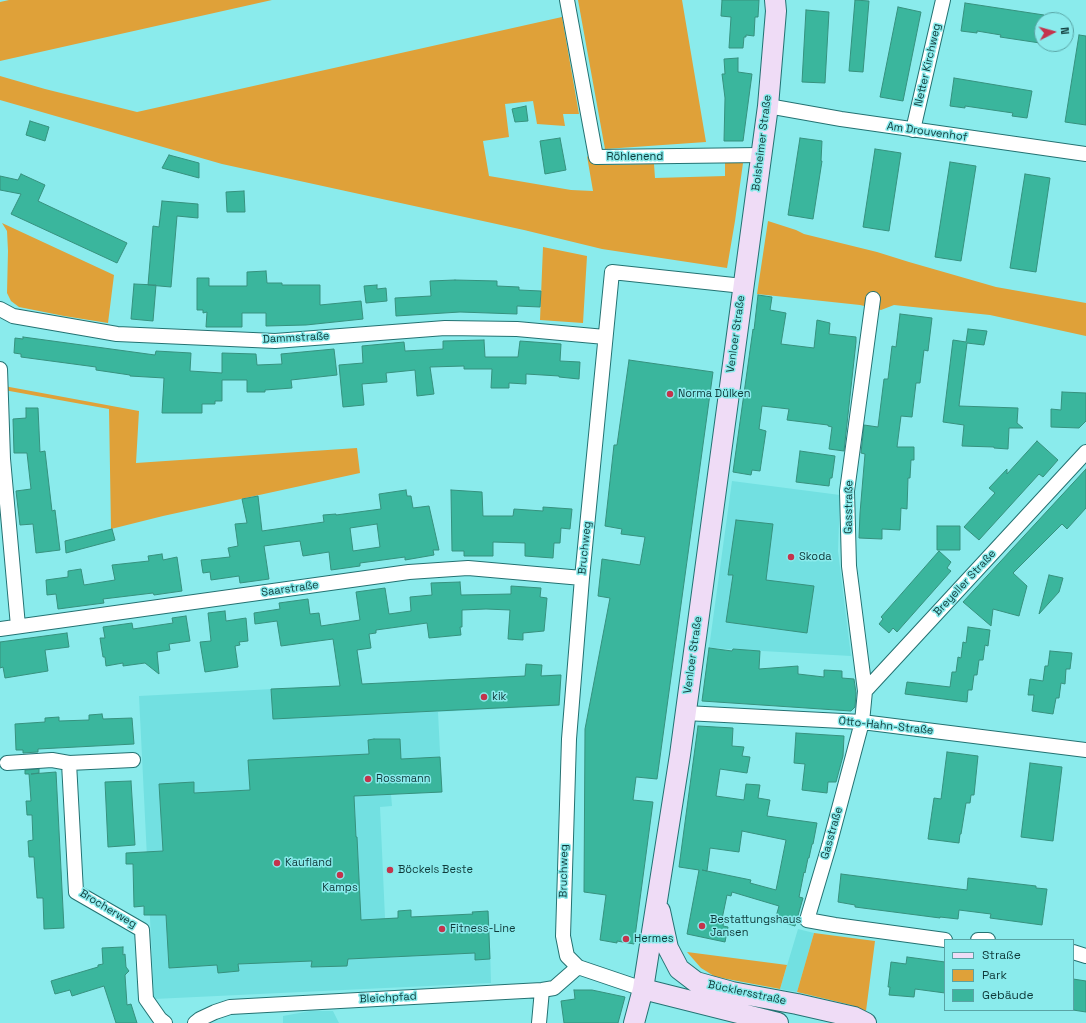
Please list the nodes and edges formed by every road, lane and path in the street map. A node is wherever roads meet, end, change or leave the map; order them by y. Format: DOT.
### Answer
graph roads {
  1 [pos="567,0"];
  2 [pos="775,0"];
  3 [pos="943,0"];
  4 [pos="768,106"];
  5 [pos="913,130"];
  6 [pos="1086,154"];
  7 [pos="761,155"];
  8 [pos="743,286"];
  9 [pos="0,298"];
  10 [pos="873,299"];
  11 [pos="0,308"];
  12 [pos="0,312"];
  13 [pos="605,337"];
  14 [pos="0,369"];
  15 [pos="1086,452"];
  16 [pos="582,578"];
  17 [pos="18,626"];
  18 [pos="0,629"];
  19 [pos="865,691"];
  20 [pos="685,713"];
  21 [pos="862,722"];
  22 [pos="1086,750"];
  23 [pos="133,760"];
  24 [pos="7,764"];
  25 [pos="69,764"];
  26 [pos="658,900"];
  27 [pos="944,940"];
  28 [pos="1074,952"];
  29 [pos="1086,956"];
  30 [pos="578,967"];
  31 [pos="643,989"];
  32 [pos="542,990"];
  33 [pos="165,1023"];
  34 [pos="195,1023"];
  35 [pos="539,1023"];
  36 [pos="634,1023"];
  37 [pos="775,1023"];
  38 [pos="866,1023"];
  1 -- 7 [label="street, Röhlenend"];
  2 -- 4 [label="main road, Boisheimer Straße"];
  3 -- 5 [label="street, Netter Kirchweg"];
  4 -- 5 [label="street, Am Drouvenhof"];
  4 -- 7 [label="main road, Boisheimer Straße"];
  5 -- 6 [label="street, Am Drouvenhof"];
  7 -- 8 [label="main road, Boisheimer Straße"];
  8 -- 13 [label="street, Bruchweg"];
  8 -- 20 [label="main road, Venloer Straße"];
  9 -- 11 [label="street"];
  10 -- 19 [label="street, Gasstraße"];
  11 -- 12 [label="street"];
  11 -- 13 [label="street, Dammstraße"];
  13 -- 16 [label="street, Bruchweg"];
  14 -- 17 [label="street"];
  15 -- 19 [label="street, Breyeller Straße"];
  16 -- 17 [label="street, Saarstraße"];
  16 -- 30 [label="street, Bruchweg"];
  17 -- 18 [label="street, Saarstraße"];
  19 -- 21 [label="street"];
  20 -- 21 [label="street, Otto-Hahn-Straße"];
  20 -- 26 [label="main road, Venloer Straße"];
  21 -- 22 [label="street, Otto-Hahn-Straße"];
  21 -- 27 [label="street, Gasstraße"];
  23 -- 25 [label="street"];
  24 -- 25 [label="street"];
  25 -- 33 [label="street, Brocherweg"];
  26 -- 31 [label="main road, Venloer Straße"];
  26 -- 38 [label="main road, Bücklersstraße"];
  28 -- 29 [label="street"];
  30 -- 31 [label="street"];
  30 -- 32 [label="street, Bleichpfad"];
  31 -- 36 [label="main road, Venloer Straße"];
  31 -- 37 [label="main road, Bücklersstraße"];
  32 -- 34 [label="street, Bleichpfad"];
  32 -- 35 [label="street"];
}
